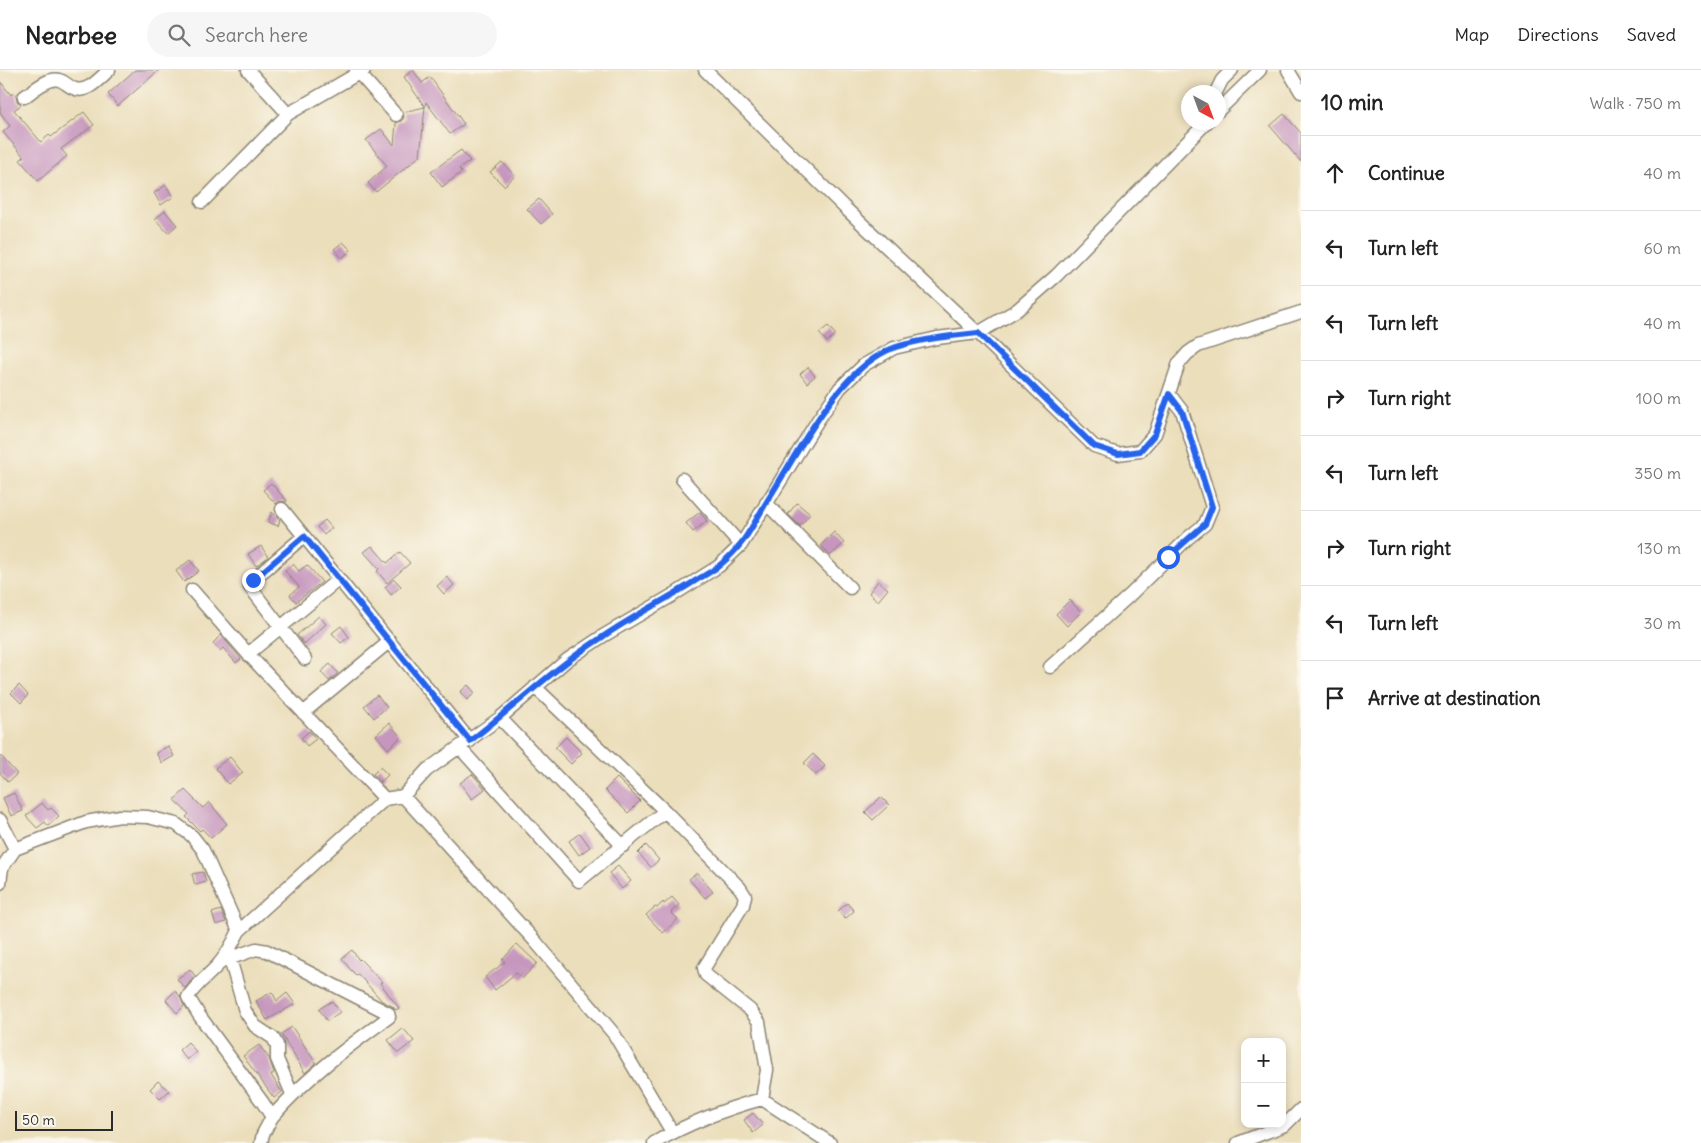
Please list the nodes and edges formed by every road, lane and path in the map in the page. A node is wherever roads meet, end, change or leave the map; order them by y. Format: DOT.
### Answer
graph roads {
  1 [pos="109,70"];
  2 [pos="248,70"];
  3 [pos="705,70"];
  4 [pos="1232,70"];
  5 [pos="1260,70"];
  6 [pos="1288,70"];
  7 [pos="360,71"];
  8 [pos="1220,85"];
  9 [pos="1301,92"];
  10 [pos="24,97"];
  11 [pos="1226,103"];
  12 [pos="288,114"];
  13 [pos="396,114"];
  14 [pos="1199,130"];
  15 [pos="202,202"];
  16 [pos="1301,312"];
  17 [pos="978,333"];
  18 [pos="1169,394"];
  19 [pos="682,480"];
  20 [pos="766,503"];
  21 [pos="282,508"];
  22 [pos="304,536"];
  23 [pos="741,545"];
  24 [pos="340,579"];
  25 [pos="850,588"];
  26 [pos="192,590"];
  27 [pos="281,628"];
  28 [pos="390,641"];
  29 [pos="248,654"];
  30 [pos="305,659"];
  31 [pos="1050,667"];
  32 [pos="535,687"];
  33 [pos="303,712"];
  34 [pos="500,718"];
  35 [pos="465,744"];
  36 [pos="403,796"];
  37 [pos="385,799"];
  38 [pos="665,811"];
  39 [pos="0,820"];
  40 [pos="623,846"];
  41 [pos="14,850"];
  42 [pos="0,884"];
  43 [pos="239,931"];
  44 [pos="229,955"];
  45 [pos="292,1094"];
  46 [pos="762,1099"];
  47 [pos="1301,1109"];
  48 [pos="272,1117"];
  49 [pos="672,1132"];
  50 [pos="261,1143"];
  51 [pos="654,1143"];
  52 [pos="830,1143"];
  53 [pos="1238,1143"];
  1 -- 10 [label="street"];
  2 -- 12 [label="street"];
  3 -- 17 [label="street"];
  4 -- 8 [label="street"];
  5 -- 11 [label="street"];
  6 -- 9 [label="street"];
  7 -- 12 [label="street"];
  7 -- 13 [label="street"];
  12 -- 15 [label="street"];
  14 -- 17 [label="street"];
  16 -- 18 [label="street"];
  17 -- 18 [label="street"];
  17 -- 20 [label="street"];
  18 -- 31 [label="street"];
  19 -- 23 [label="street"];
  20 -- 23 [label="street"];
  20 -- 25 [label="street"];
  21 -- 22 [label="street"];
  22 -- 24 [label="street"];
  22 -- 27 [label="street"];
  23 -- 32 [label="street"];
  24 -- 27 [label="street"];
  24 -- 28 [label="street"];
  26 -- 29 [label="street"];
  27 -- 29 [label="street"];
  27 -- 30 [label="street"];
  28 -- 33 [label="street"];
  28 -- 35 [label="street"];
  29 -- 33 [label="street"];
  32 -- 34 [label="street"];
  32 -- 38 [label="street"];
  33 -- 37 [label="street"];
  34 -- 35 [label="street"];
  34 -- 40 [label="street"];
  35 -- 36 [label="street"];
  35 -- 40 [label="street"];
  36 -- 37 [label="street"];
  36 -- 49 [label="street"];
  37 -- 43 [label="street"];
  38 -- 40 [label="street"];
  38 -- 46 [label="street"];
  39 -- 41 [label="street"];
  41 -- 42 [label="street"];
  41 -- 43 [label="street"];
  43 -- 44 [label="street"];
  44 -- 45 [label="street"];
  44 -- 45 [label="street"];
  44 -- 48 [label="street"];
  45 -- 48 [label="street"];
  46 -- 49 [label="street"];
  46 -- 52 [label="street"];
  47 -- 53 [label="street"];
  48 -- 50 [label="street"];
  49 -- 51 [label="street"];
}
